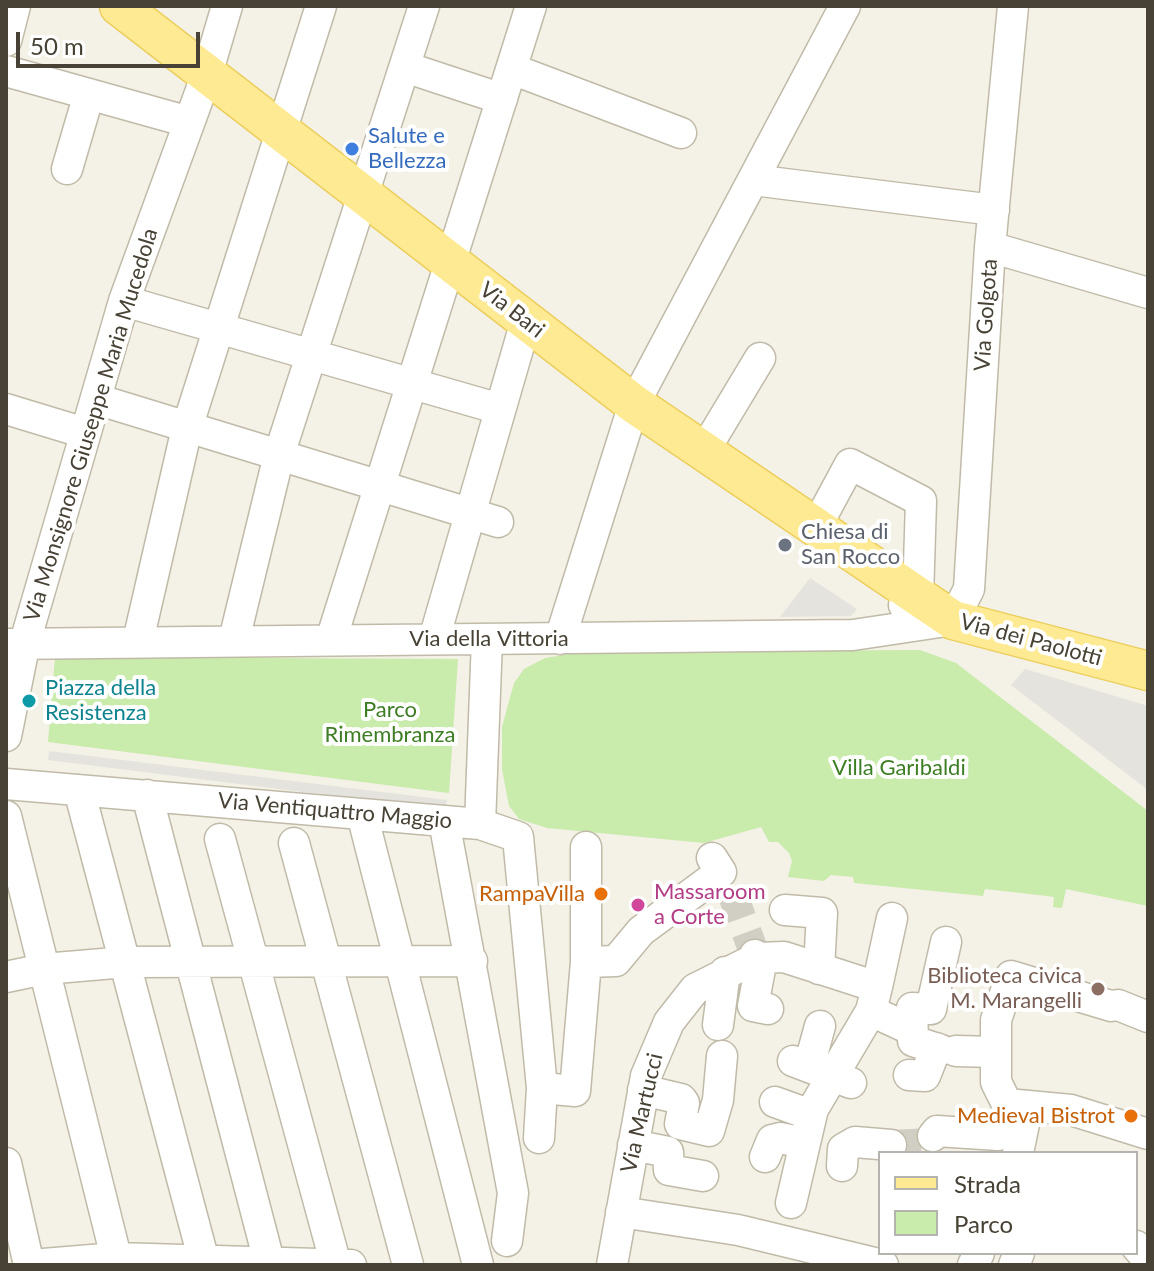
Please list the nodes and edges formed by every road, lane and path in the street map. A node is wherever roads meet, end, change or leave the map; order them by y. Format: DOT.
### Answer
graph roads {
  1 [pos="15,6"];
  2 [pos="119,6"];
  3 [pos="227,6"];
  4 [pos="321,6"];
  5 [pos="424,6"];
  6 [pos="531,6"];
  7 [pos="845,6"];
  8 [pos="1013,6"];
  9 [pos="6,41"];
  10 [pos="405,67"];
  11 [pos="512,69"];
  12 [pos="6,71"];
  13 [pos="207,74"];
  14 [pos="89,94"];
  15 [pos="502,99"];
  16 [pos="189,122"];
  17 [pos="281,130"];
  18 [pos="681,133"];
  19 [pos="67,169"];
  20 [pos="753,180"];
  21 [pos="365,198"];
  22 [pos="994,210"];
  23 [pos="990,247"];
  24 [pos="452,264"];
  25 [pos="1148,293"];
  26 [pos="124,301"];
  27 [pos="526,321"];
  28 [pos="219,328"];
  29 [pos="313,355"];
  30 [pos="760,358"];
  31 [pos="412,384"];
  32 [pos="96,399"];
  33 [pos="634,404"];
  34 [pos="6,409"];
  35 [pos="500,409"];
  36 [pos="187,428"];
  37 [pos="85,433"];
  38 [pos="704,451"];
  39 [pos="279,455"];
  40 [pos="379,486"];
  41 [pos="484,518"];
  42 [pos="816,527"];
  43 [pos="918,597"];
  44 [pos="953,620"];
  45 [pos="853,635"];
  46 [pos="434,639"];
  47 [pos="487,639"];
  48 [pos="560,639"];
  49 [pos="234,640"];
  50 [pos="331,640"];
  51 [pos="138,641"];
  52 [pos="17,648"];
  53 [pos="1148,671"];
  54 [pos="6,736"];
  55 [pos="6,784"];
  56 [pos="79,790"];
  57 [pos="147,795"];
  58 [pos="362,814"];
  59 [pos="6,816"];
  60 [pos="215,821"];
  61 [pos="444,821"];
  62 [pos="480,824"];
  63 [pos="290,827"];
  64 [pos="586,847"];
  65 [pos="721,873"];
  66 [pos="785,910"];
  67 [pos="892,918"];
  68 [pos="946,942"];
  69 [pos="756,957"];
  70 [pos="399,960"];
  71 [pos="472,961"];
  72 [pos="126,962"];
  73 [pos="188,962"];
  74 [pos="324,962"];
  75 [pos="601,962"];
  76 [pos="255,963"];
  77 [pos="44,969"];
  78 [pos="819,969"];
  79 [pos="725,972"];
  80 [pos="6,977"];
  81 [pos="874,999"];
  82 [pos="768,1009"];
  83 [pos="1148,1017"];
  84 [pos="718,1025"];
  85 [pos="820,1026"];
  86 [pos="936,1045"];
  87 [pos="996,1052"];
  88 [pos="722,1056"];
  89 [pos="823,1072"];
  90 [pos="909,1075"];
  91 [pos="542,1088"];
  92 [pos="643,1090"];
  93 [pos="775,1102"];
  94 [pos="1007,1104"];
  95 [pos="809,1122"];
  96 [pos="1148,1134"];
  97 [pos="933,1136"];
  98 [pos="539,1138"];
  99 [pos="1008,1144"];
  100 [pos="633,1145"];
  101 [pos="891,1145"];
  102 [pos="765,1157"];
  103 [pos="6,1163"];
  104 [pos="842,1166"];
  105 [pos="703,1176"];
  106 [pos="791,1203"];
  107 [pos="621,1212"];
  108 [pos="507,1241"];
  109 [pos="117,1262"];
  110 [pos="204,1262"];
  111 [pos="269,1263"];
  112 [pos="873,1264"];
  113 [pos="30,1265"];
  114 [pos="336,1265"];
  115 [pos="351,1265"];
  116 [pos="408,1265"];
  117 [pos="478,1265"];
  118 [pos="612,1265"];
  1 -- 9 [label="street"];
  2 -- 13 [label="main road, Via Bari"];
  3 -- 13 [label="street, Via Monsignore Giuseppe Maria Mucedola"];
  4 -- 17 [label="street"];
  5 -- 10 [label="street"];
  6 -- 11 [label="street"];
  7 -- 20 [label="street"];
  8 -- 22 [label="street, Via Golgota"];
  10 -- 15 [label="street"];
  10 -- 21 [label="street"];
  11 -- 15 [label="street"];
  11 -- 18 [label="street"];
  12 -- 14 [label="street"];
  13 -- 16 [label="street, Via Monsignore Giuseppe Maria Mucedola"];
  13 -- 17 [label="main road, Via Bari"];
  14 -- 16 [label="street"];
  14 -- 19 [label="street"];
  15 -- 24 [label="street"];
  16 -- 26 [label="street, Via Monsignore Giuseppe Maria Mucedola"];
  17 -- 21 [label="main road, Via Bari"];
  17 -- 28 [label="street"];
  20 -- 22 [label="street"];
  20 -- 33 [label="street"];
  21 -- 24 [label="main road, Via Bari"];
  21 -- 29 [label="street"];
  22 -- 23 [label="street, Via Golgota"];
  23 -- 25 [label="street"];
  23 -- 44 [label="street, Via Golgota"];
  24 -- 27 [label="main road, Via Bari"];
  24 -- 31 [label="street"];
  26 -- 28 [label="street"];
  26 -- 32 [label="street, Via Monsignore Giuseppe Maria Mucedola"];
  27 -- 33 [label="main road, Via Bari"];
  27 -- 35 [label="street"];
  28 -- 29 [label="street"];
  28 -- 36 [label="street"];
  29 -- 31 [label="street"];
  29 -- 39 [label="street"];
  30 -- 38 [label="street"];
  31 -- 35 [label="street"];
  31 -- 40 [label="street"];
  32 -- 36 [label="street"];
  32 -- 37 [label="street, Via Monsignore Giuseppe Maria Mucedola"];
  33 -- 38 [label="main road, Via Bari"];
  33 -- 48 [label="street"];
  34 -- 37 [label="street"];
  35 -- 41 [label="street"];
  36 -- 39 [label="street"];
  36 -- 51 [label="street"];
  37 -- 52 [label="street, Via Monsignore Giuseppe Maria Mucedola"];
  38 -- 42 [label="main road, Via Bari"];
  39 -- 40 [label="street"];
  39 -- 49 [label="street"];
  40 -- 41 [label="street"];
  40 -- 50 [label="street"];
  41 -- 46 [label="street"];
  42 -- 43 [label="main road, Via Bari"];
  42 -- 43 [label="street"];
  43 -- 44 [label="main road, Via dei Paolotti"];
  43 -- 45 [label="street"];
  44 -- 45 [label="street, Via della Vittoria"];
  44 -- 53 [label="main road, Via dei Paolotti"];
  45 -- 48 [label="street, Via della Vittoria"];
  46 -- 47 [label="street, Via della Vittoria"];
  46 -- 50 [label="street, Via della Vittoria"];
  47 -- 48 [label="street, Via della Vittoria"];
  47 -- 62 [label="street, Via Ventiquattro Maggio"];
  49 -- 50 [label="street, Via della Vittoria"];
  49 -- 51 [label="street, Via della Vittoria"];
  51 -- 52 [label="street, Via della Vittoria"];
  52 -- 54 [label="street"];
  55 -- 56 [label="street, Via Ventiquattro Maggio"];
  56 -- 57 [label="street, Via Ventiquattro Maggio"];
  56 -- 72 [label="street"];
  57 -- 60 [label="street, Via Ventiquattro Maggio"];
  57 -- 73 [label="street"];
  58 -- 61 [label="street, Via Ventiquattro Maggio"];
  58 -- 63 [label="street, Via Ventiquattro Maggio"];
  58 -- 70 [label="street"];
  59 -- 77 [label="street"];
  60 -- 63 [label="street, Via Ventiquattro Maggio"];
  60 -- 76 [label="street"];
  61 -- 62 [label="street, Via Ventiquattro Maggio"];
  61 -- 71 [label="street"];
  62 -- 91 [label="street"];
  63 -- 74 [label="street"];
  64 -- 75 [label="street"];
  65 -- 75 [label="street"];
  66 -- 78 [label="street"];
  67 -- 81 [label="street"];
  68 -- 86 [label="street"];
  69 -- 78 [label="street, Via Martucci"];
  69 -- 79 [label="street, Via Martucci"];
  69 -- 82 [label="street"];
  70 -- 71 [label="street"];
  70 -- 74 [label="street"];
  70 -- 117 [label="street"];
  71 -- 108 [label="street"];
  72 -- 73 [label="street"];
  72 -- 77 [label="street"];
  72 -- 110 [label="street"];
  73 -- 76 [label="street"];
  73 -- 111 [label="street"];
  74 -- 76 [label="street"];
  74 -- 116 [label="street"];
  75 -- 91 [label="street"];
  76 -- 114 [label="street"];
  77 -- 80 [label="street"];
  77 -- 109 [label="street"];
  78 -- 81 [label="street, Via Martucci"];
  79 -- 84 [label="street"];
  79 -- 92 [label="street, Via Martucci"];
  81 -- 86 [label="street, Via Martucci"];
  81 -- 89 [label="street"];
  83 -- 87 [label="street"];
  85 -- 89 [label="street"];
  86 -- 87 [label="street, Via Martucci"];
  86 -- 90 [label="street"];
  87 -- 94 [label="street"];
  88 -- 92 [label="street"];
  89 -- 95 [label="street"];
  91 -- 98 [label="street"];
  92 -- 100 [label="street, Via Martucci"];
  93 -- 95 [label="street"];
  94 -- 96 [label="street"];
  94 -- 99 [label="street"];
  95 -- 102 [label="street"];
  95 -- 106 [label="street"];
  97 -- 99 [label="street"];
  100 -- 105 [label="street"];
  100 -- 107 [label="street, Via Martucci"];
  101 -- 104 [label="street"];
  103 -- 113 [label="street"];
  107 -- 112 [label="street"];
  107 -- 118 [label="street, Via Martucci"];
  109 -- 110 [label="street"];
  109 -- 113 [label="street"];
  110 -- 111 [label="street"];
  111 -- 114 [label="street"];
  114 -- 115 [label="street"];
}
